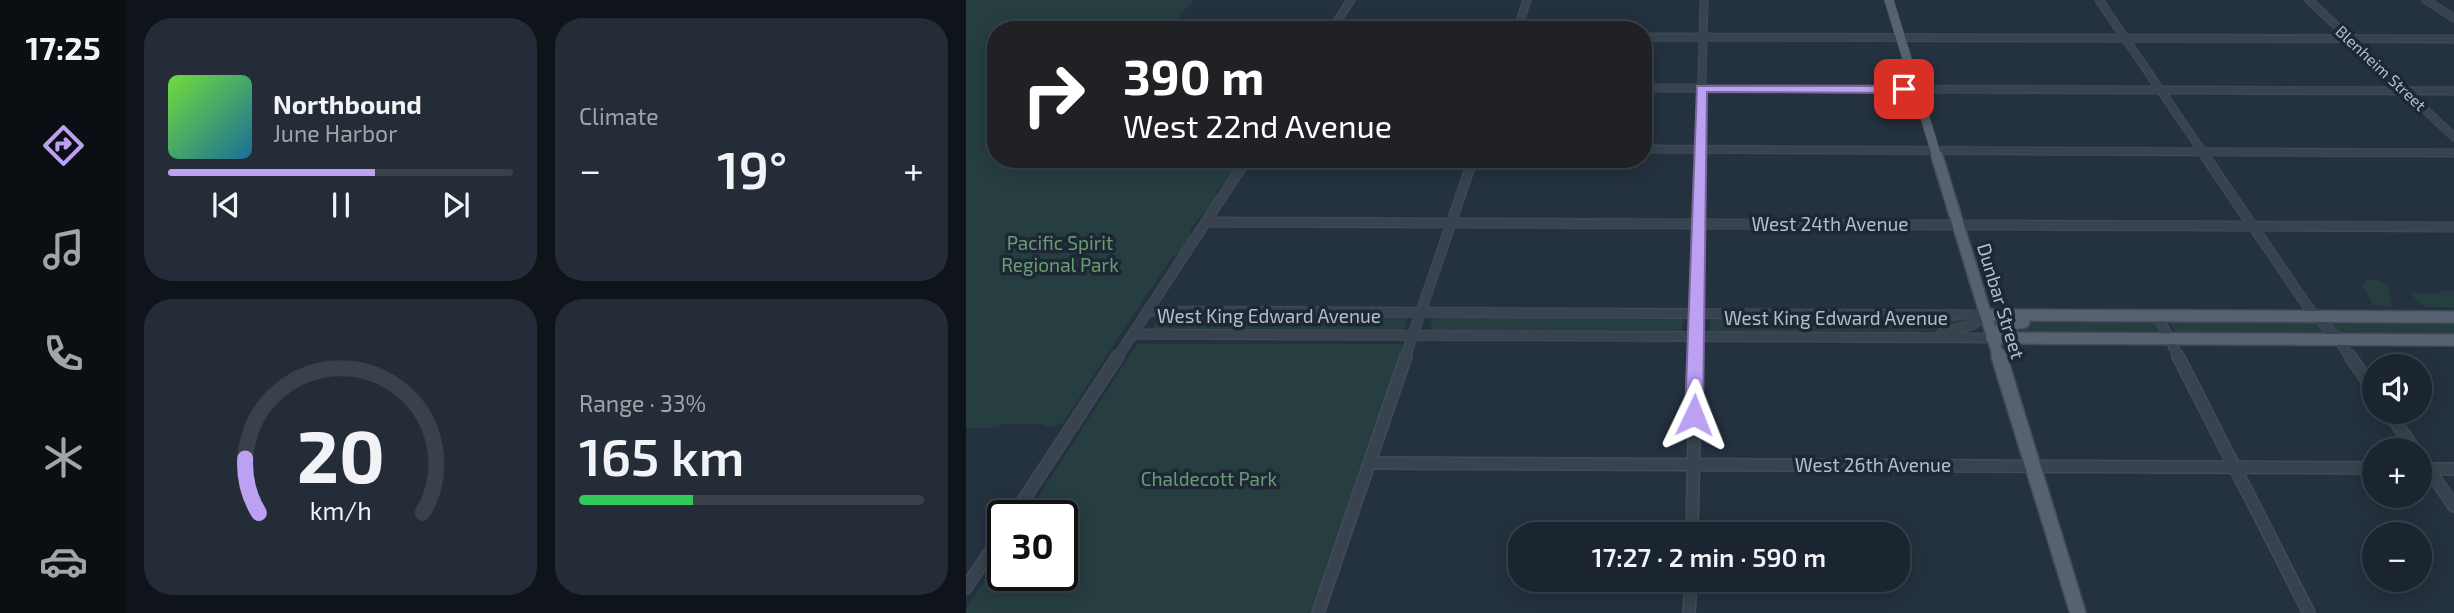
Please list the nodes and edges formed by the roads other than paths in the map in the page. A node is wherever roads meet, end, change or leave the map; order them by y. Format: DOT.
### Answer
graph roads {
  1 [pos="1351,0"];
  2 [pos="1527,0"];
  3 [pos="1704,0"];
  4 [pos="1889,0"];
  5 [pos="2099,0"];
  6 [pos="2309,0"];
  7 [pos="2426,0"];
  8 [pos="2454,18"];
  9 [pos="1337,21"];
  10 [pos="1520,21"];
  11 [pos="1652,37"];
  12 [pos="1703,37"];
  13 [pos="1900,38"];
  14 [pos="2125,39"];
  15 [pos="2351,39"];
  16 [pos="2454,39"];
  17 [pos="1652,88"];
  18 [pos="1702,88"];
  19 [pos="1915,89"];
  20 [pos="2160,90"];
  21 [pos="2406,91"];
  22 [pos="2454,92"];
  23 [pos="2454,136"];
  24 [pos="1652,149"];
  25 [pos="1700,150"];
  26 [pos="1935,150"];
  27 [pos="2202,152"];
  28 [pos="2454,153"];
  29 [pos="1241,168"];
  30 [pos="1470,168"];
  31 [pos="1206,222"];
  32 [pos="1451,223"];
  33 [pos="1699,224"];
  34 [pos="1958,224"];
  35 [pos="2253,226"];
  36 [pos="2454,227"];
  37 [pos="1149,311"];
  38 [pos="1422,313"];
  39 [pos="1697,314"];
  40 [pos="1986,315"];
  41 [pos="2042,316"];
  42 [pos="2158,316"];
  43 [pos="2315,316"];
  44 [pos="2454,317"];
  45 [pos="1133,334"];
  46 [pos="1414,335"];
  47 [pos="1696,336"];
  48 [pos="1908,337"];
  49 [pos="1992,338"];
  50 [pos="2170,339"];
  51 [pos="2337,339"];
  52 [pos="2454,340"];
  53 [pos="2362,374"];
  54 [pos="1370,463"];
  55 [pos="1693,465"];
  56 [pos="2032,465"];
  57 [pos="2235,466"];
  58 [pos="2362,468"];
  59 [pos="2432,469"];
  60 [pos="2454,469"];
  61 [pos="2432,479"];
  62 [pos="1024,500"];
  63 [pos="2454,506"];
  64 [pos="1692,522"];
  65 [pos="987,556"];
  66 [pos="966,588"];
  67 [pos="1690,592"];
  68 [pos="1318,613"];
  69 [pos="1689,613"];
  70 [pos="2078,613"];
  71 [pos="2309,613"];
  1 -- 9 [label="street"];
  2 -- 10 [label="street"];
  3 -- 12 [label="street"];
  4 -- 13 [label="main road, Dunbar Street"];
  5 -- 14 [label="street"];
  6 -- 15 [label="street, Blenheim Street"];
  7 -- 8 [label="street"];
  11 -- 12 [label="street"];
  12 -- 13 [label="street"];
  12 -- 18 [label="street"];
  13 -- 14 [label="street"];
  13 -- 19 [label="main road, Dunbar Street"];
  14 -- 15 [label="street"];
  14 -- 20 [label="street"];
  15 -- 16 [label="street"];
  15 -- 21 [label="street, Blenheim Street"];
  17 -- 18 [label="street"];
  18 -- 19 [label="street"];
  18 -- 25 [label="street"];
  19 -- 20 [label="street"];
  19 -- 26 [label="main road, Dunbar Street"];
  20 -- 21 [label="street"];
  20 -- 27 [label="street"];
  21 -- 22 [label="street"];
  21 -- 23 [label="street, Blenheim Street"];
  24 -- 25 [label="street"];
  25 -- 26 [label="street"];
  25 -- 33 [label="street"];
  26 -- 27 [label="street"];
  26 -- 34 [label="main road, Dunbar Street"];
  27 -- 28 [label="street"];
  27 -- 35 [label="street"];
  29 -- 31 [label="street"];
  30 -- 32 [label="street"];
  31 -- 32 [label="street, West 24th Avenue"];
  31 -- 37 [label="street"];
  32 -- 33 [label="street, West 24th Avenue"];
  32 -- 38 [label="street"];
  33 -- 34 [label="street, West 24th Avenue"];
  33 -- 39 [label="street"];
  34 -- 35 [label="street, West 24th Avenue"];
  34 -- 40 [label="main road, Dunbar Street"];
  35 -- 36 [label="street, West 24th Avenue"];
  35 -- 43 [label="street"];
  37 -- 38 [label="street, West King Edward Avenue"];
  37 -- 45 [label="street"];
  38 -- 39 [label="street, West King Edward Avenue"];
  38 -- 46 [label="street"];
  39 -- 40 [label="street, West King Edward Avenue"];
  39 -- 47 [label="street"];
  40 -- 41 [label="main road, West King Edward Avenue"];
  40 -- 48 [label="street"];
  40 -- 49 [label="main road, Dunbar Street"];
  41 -- 42 [label="main road, West King Edward Avenue"];
  41 -- 49 [label="main road"];
  42 -- 43 [label="main road, West King Edward Avenue"];
  42 -- 50 [label="street"];
  43 -- 44 [label="main road, West King Edward Avenue"];
  43 -- 51 [label="street"];
  45 -- 46 [label="street, West King Edward Avenue"];
  45 -- 62 [label="street"];
  46 -- 47 [label="street, West King Edward Avenue"];
  46 -- 54 [label="street"];
  47 -- 48 [label="street, West King Edward Avenue"];
  47 -- 55 [label="street"];
  48 -- 49 [label="street, West King Edward Avenue"];
  49 -- 50 [label="main road, West King Edward Avenue"];
  49 -- 56 [label="main road, Dunbar Street"];
  50 -- 51 [label="main road, West King Edward Avenue"];
  50 -- 57 [label="street"];
  51 -- 52 [label="main road, West King Edward Avenue"];
  51 -- 53 [label="street"];
  54 -- 55 [label="street, West 26th Avenue"];
  54 -- 68 [label="street"];
  55 -- 56 [label="street, West 26th Avenue"];
  55 -- 64 [label="street"];
  56 -- 57 [label="street, West 26th Avenue"];
  56 -- 70 [label="main road, Dunbar Street"];
  57 -- 58 [label="street, West 26th Avenue"];
  57 -- 71 [label="street"];
  59 -- 60 [label="street"];
  61 -- 63 [label="street"];
  65 -- 66 [label="street"];
  67 -- 69 [label="street"];
}
